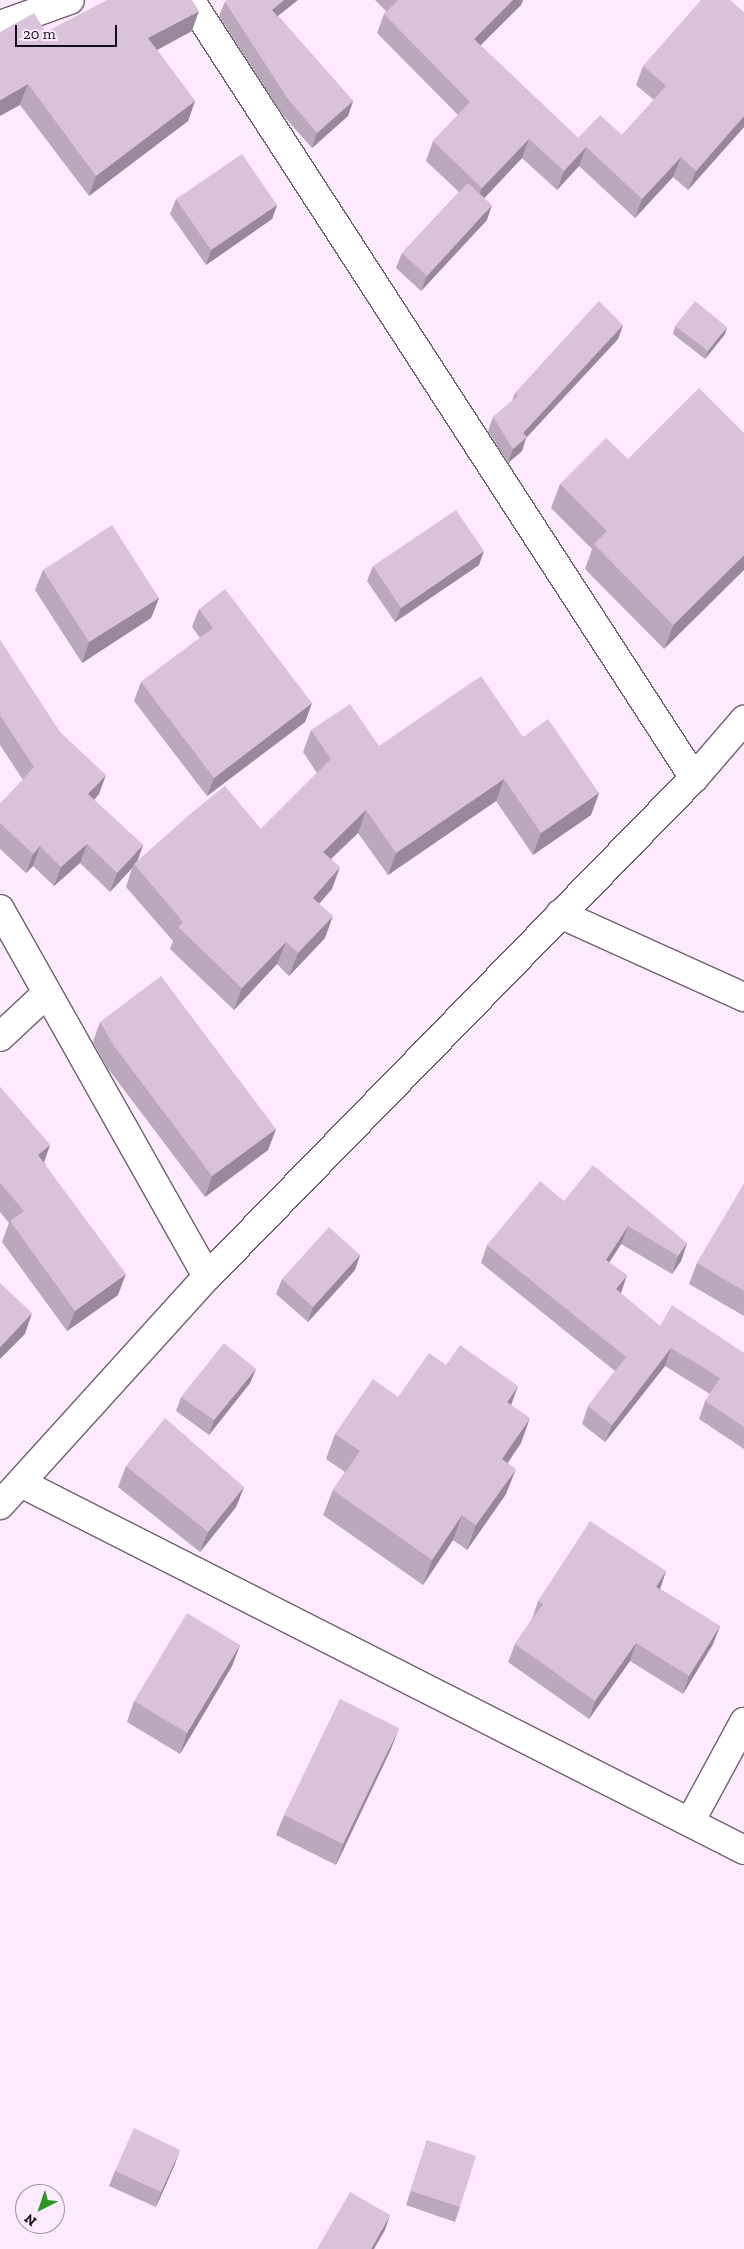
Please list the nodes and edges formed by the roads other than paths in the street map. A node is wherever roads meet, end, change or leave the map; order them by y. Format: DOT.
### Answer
graph roads {
  1 [pos="70,0"];
  2 [pos="190,0"];
  3 [pos="0,25"];
  4 [pos="744,720"];
  5 [pos="694,778"];
  6 [pos="0,909"];
  7 [pos="560,914"];
  8 [pos="47,993"];
  9 [pos="744,997"];
  10 [pos="0,1037"];
  11 [pos="206,1277"];
  12 [pos="21,1483"];
  13 [pos="0,1505"];
  14 [pos="744,1722"];
  15 [pos="690,1822"];
  16 [pos="744,1850"];
  1 -- 3 [label="street"];
  2 -- 5 [label="street"];
  4 -- 5 [label="street"];
  5 -- 7 [label="street"];
  6 -- 8 [label="street"];
  7 -- 9 [label="street"];
  7 -- 11 [label="street"];
  8 -- 10 [label="street"];
  8 -- 11 [label="street"];
  11 -- 12 [label="street"];
  12 -- 13 [label="street"];
  12 -- 15 [label="street"];
  14 -- 15 [label="street"];
  15 -- 16 [label="street"];
}
